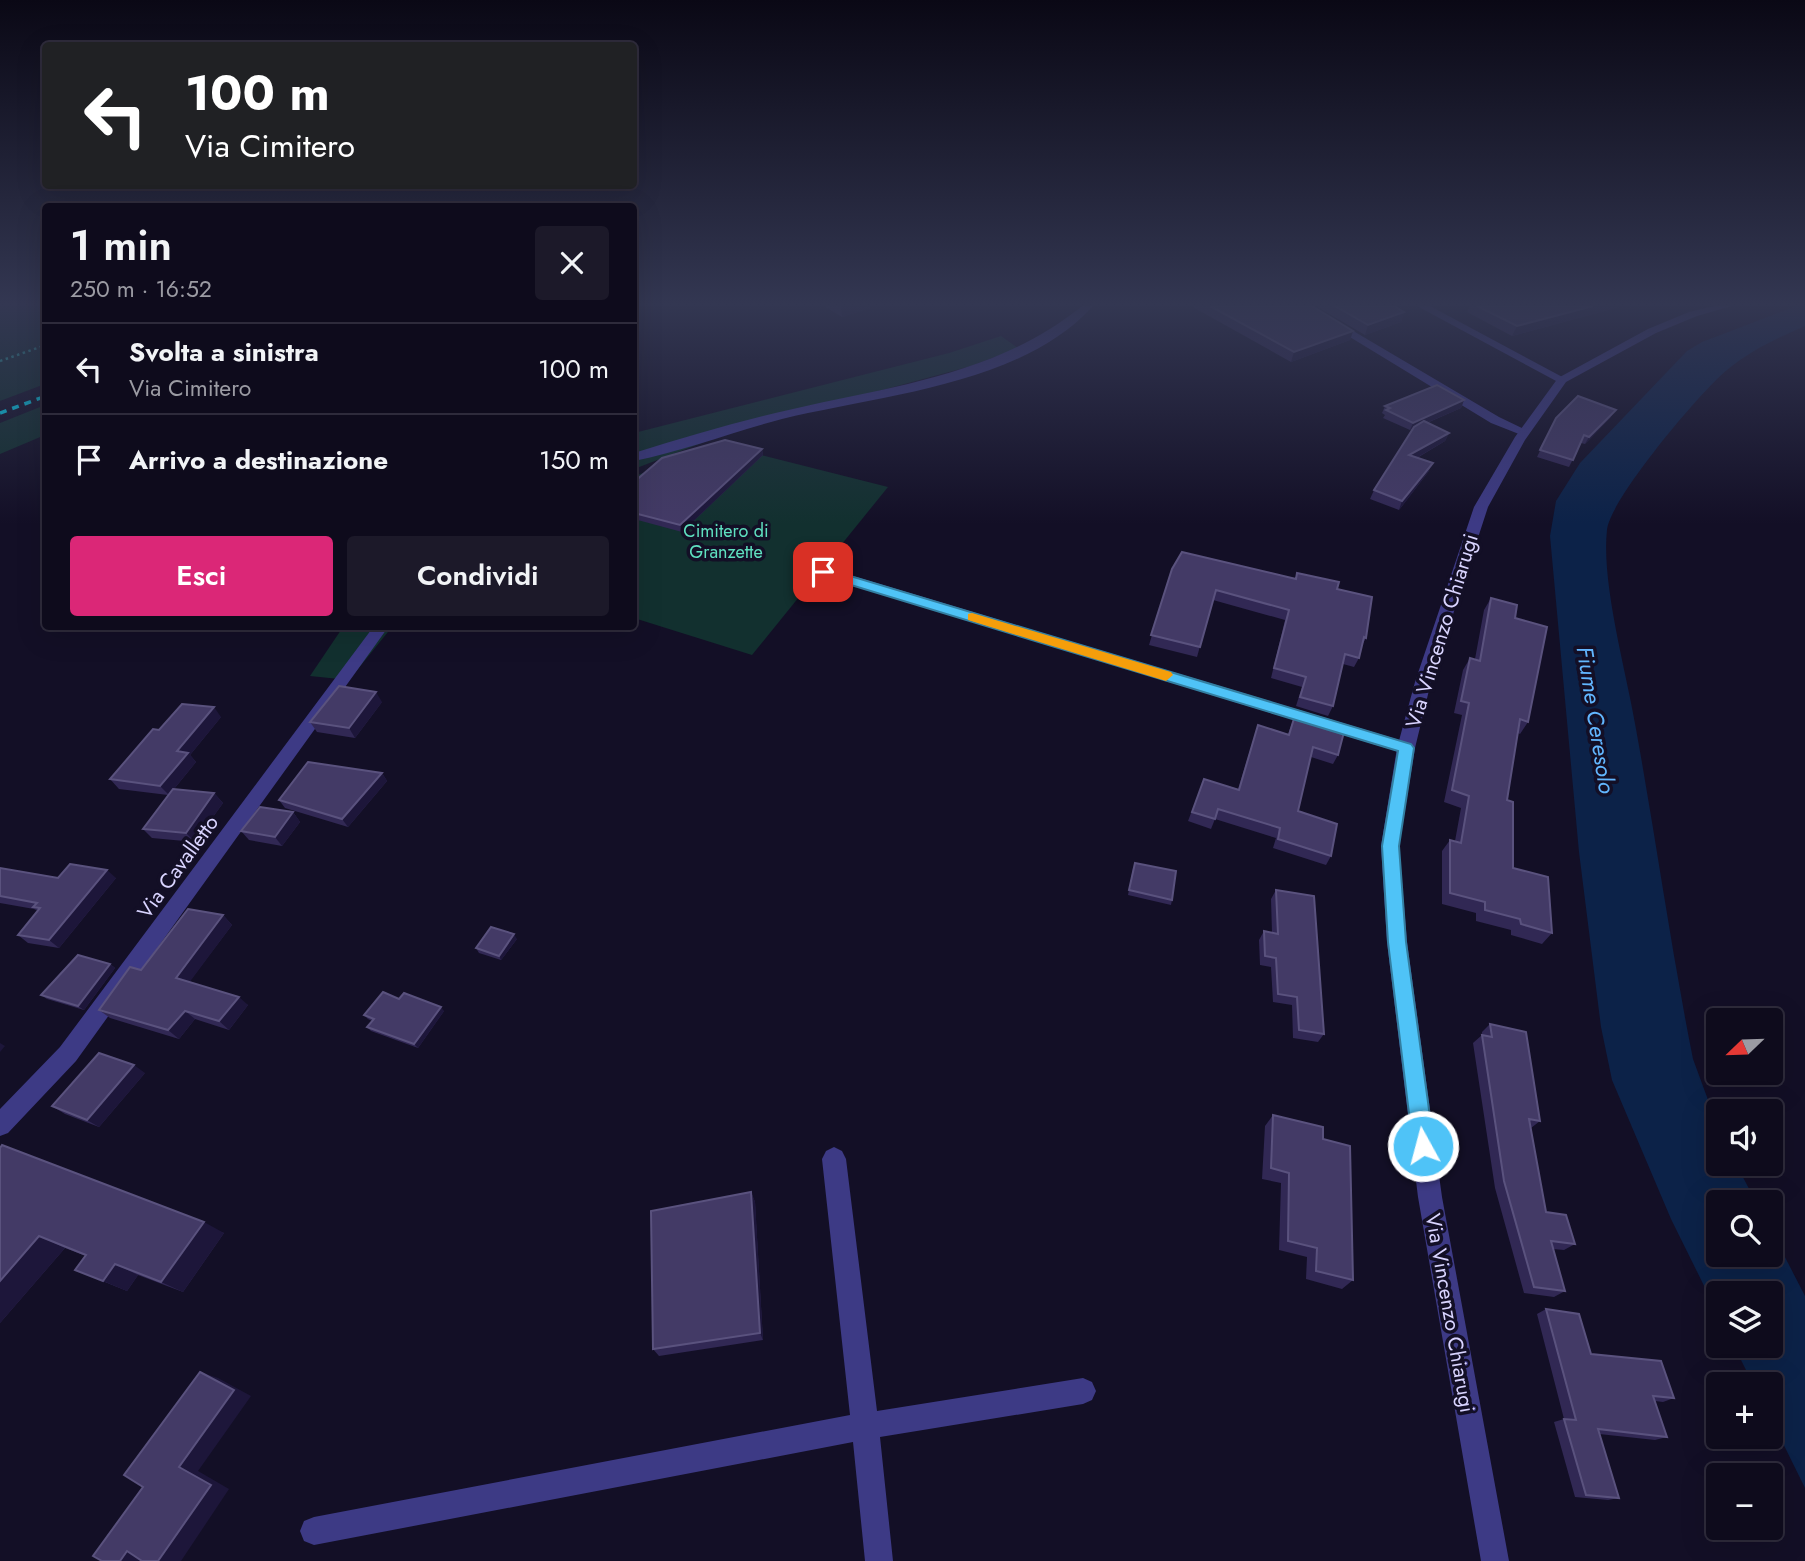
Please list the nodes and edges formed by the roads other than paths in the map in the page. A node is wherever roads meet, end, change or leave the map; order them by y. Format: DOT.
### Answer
graph roads {
  1 [pos="940,379"];
  2 [pos="1427,379"];
  3 [pos="1562,380"];
  4 [pos="1524,432"];
  5 [pos="637,456"];
  6 [pos="823,572"];
  7 [pos="379,630"];
  8 [pos="1406,748"];
  9 [pos="0,1125"];
  10 [pos="834,1159"];
  11 [pos="1083,1391"];
  12 [pos="864,1426"];
  13 [pos="314,1531"];
  14 [pos="1491,1554"];
  15 [pos="879,1561"];
  1 -- 5 [label="street"];
  2 -- 4 [label="street"];
  3 -- 4 [label="street, Via Vincenzo Chiarugi"];
  4 -- 8 [label="street, Via Vincenzo Chiarugi"];
  6 -- 8 [label="street"];
  7 -- 9 [label="street, Via Cavalletto"];
  8 -- 14 [label="street, Via Vincenzo Chiarugi"];
  10 -- 12 [label="street"];
  11 -- 12 [label="street"];
  12 -- 13 [label="street"];
  12 -- 15 [label="street"];
}
